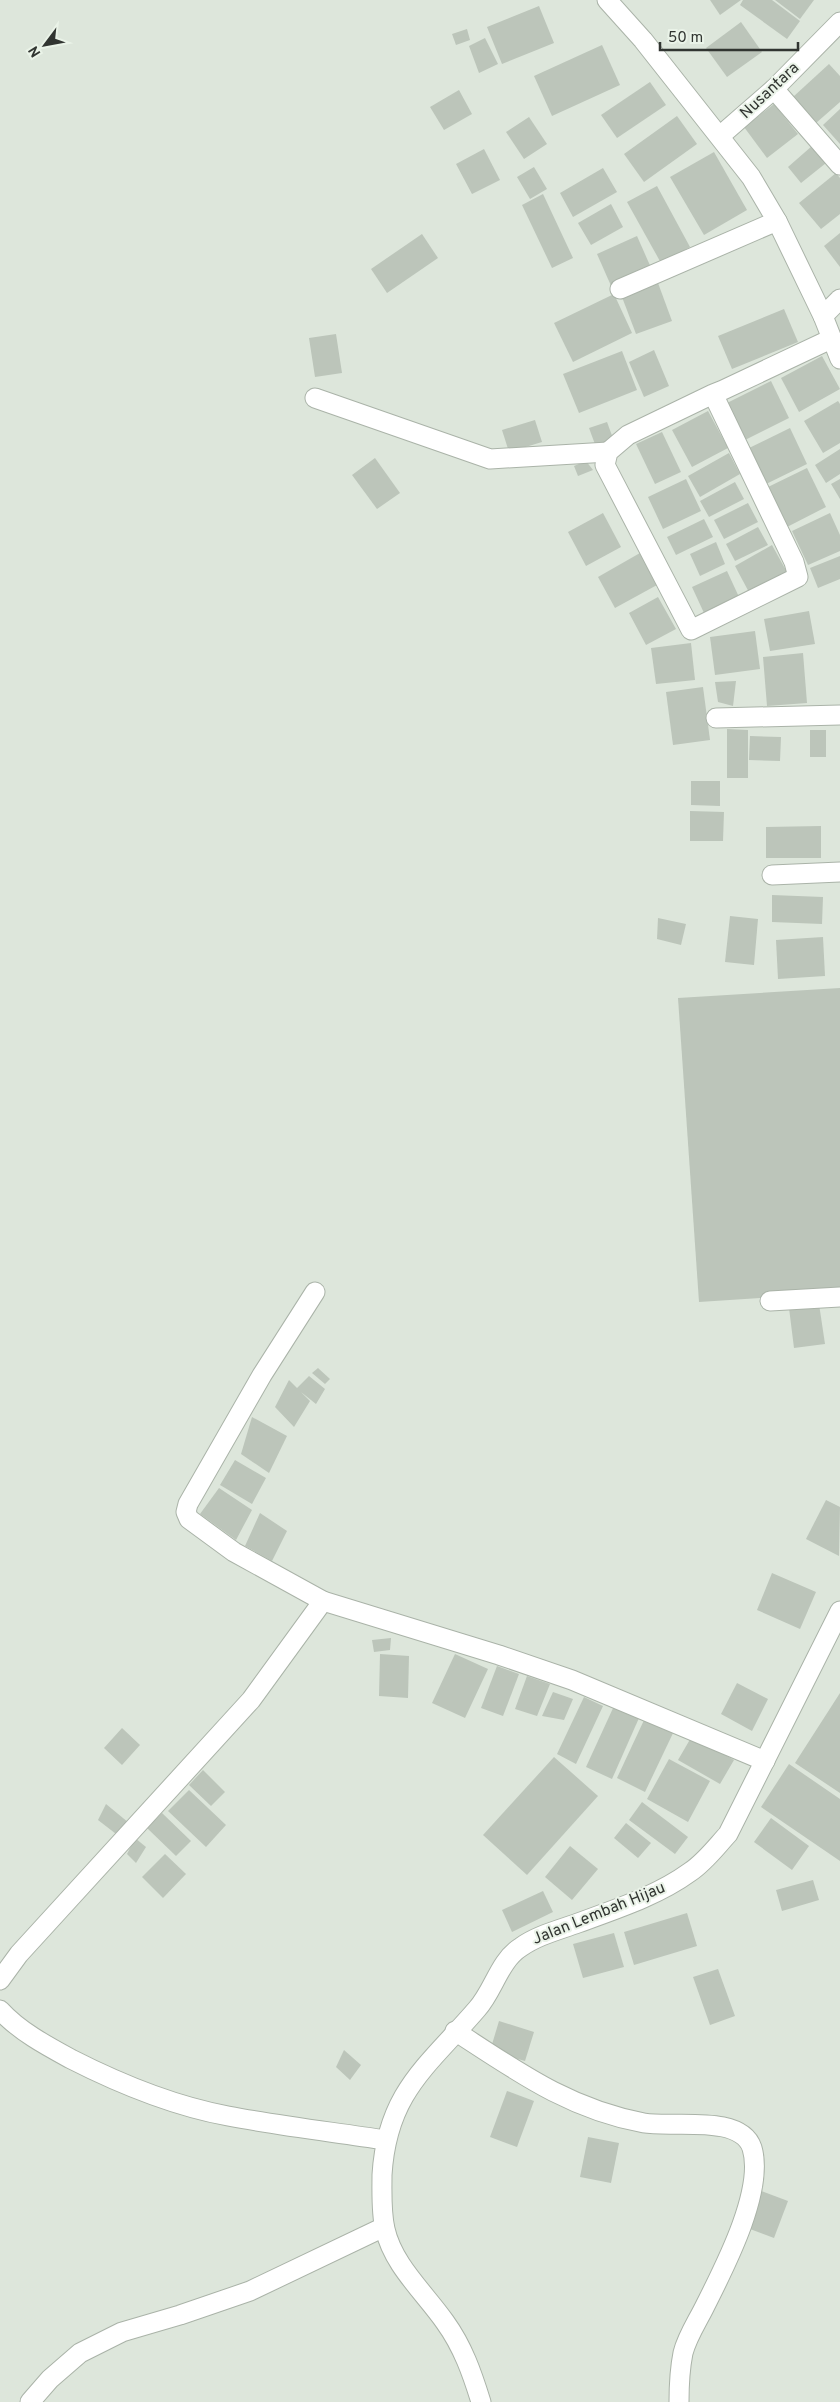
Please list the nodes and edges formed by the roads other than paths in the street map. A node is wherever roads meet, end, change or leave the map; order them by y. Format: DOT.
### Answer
graph roads {
  1 [pos="607,0"];
  2 [pos="840,22"];
  3 [pos="774,90"];
  4 [pos="720,136"];
  5 [pos="840,165"];
  6 [pos="777,221"];
  7 [pos="620,289"];
  8 [pos="840,299"];
  9 [pos="823,316"];
  10 [pos="832,339"];
  11 [pos="840,359"];
  12 [pos="713,394"];
  13 [pos="315,398"];
  14 [pos="608,452"];
  15 [pos="840,715"];
  16 [pos="716,718"];
  17 [pos="840,872"];
  18 [pos="772,875"];
  19 [pos="315,1292"];
  20 [pos="840,1297"];
  21 [pos="770,1301"];
  22 [pos="323,1601"];
  23 [pos="840,1611"];
  24 [pos="765,1760"];
  25 [pos="0,1980"];
  26 [pos="0,2010"];
  27 [pos="455,2031"];
  28 [pos="386,2140"];
  29 [pos="384,2227"];
  30 [pos="30,2402"];
  31 [pos="481,2402"];
  32 [pos="679,2402"];
  1 -- 4 [label="street"];
  2 -- 3 [label="street, Nusantara"];
  3 -- 4 [label="street, Nusantara"];
  3 -- 5 [label="street"];
  4 -- 6 [label="street"];
  6 -- 7 [label="street"];
  6 -- 9 [label="street"];
  8 -- 9 [label="street"];
  9 -- 10 [label="street"];
  10 -- 11 [label="street"];
  10 -- 12 [label="street"];
  12 -- 14 [label="street"];
  12 -- 14 [label="street"];
  13 -- 14 [label="street"];
  15 -- 16 [label="street"];
  17 -- 18 [label="street"];
  19 -- 22 [label="street"];
  20 -- 21 [label="street"];
  22 -- 24 [label="street"];
  22 -- 25 [label="street"];
  23 -- 24 [label="street, Jalan Lembah Hijau"];
  24 -- 27 [label="street, Jalan Lembah Hijau"];
  26 -- 28 [label="street"];
  27 -- 28 [label="street, Jalan Lembah Hijau"];
  27 -- 32 [label="street"];
  28 -- 29 [label="street, Jalan Lembah Hijau"];
  29 -- 30 [label="street"];
  29 -- 31 [label="street, Jalan Lembah Hijau"];
}
